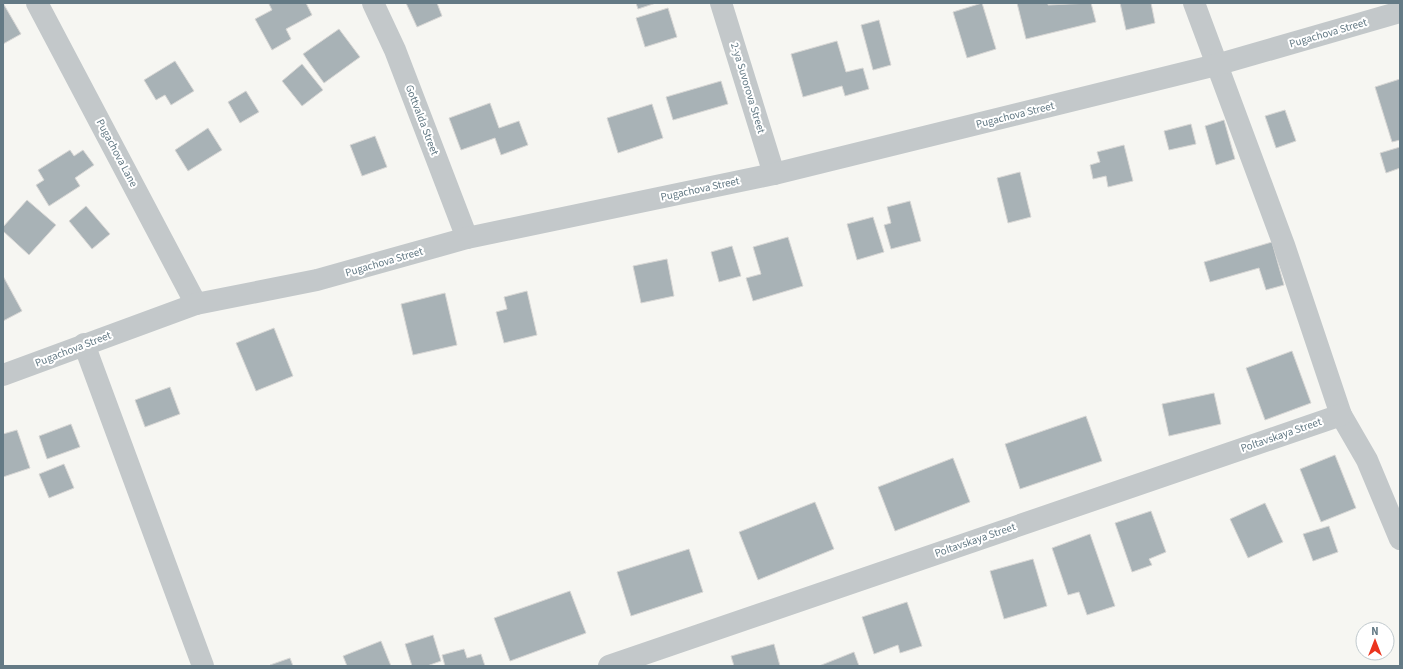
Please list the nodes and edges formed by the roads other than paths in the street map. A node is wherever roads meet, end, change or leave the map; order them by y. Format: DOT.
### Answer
graph roads {
  1 [pos="38,3"];
  2 [pos="373,3"];
  3 [pos="722,3"];
  4 [pos="1194,3"];
  5 [pos="1400,12"];
  6 [pos="1216,66"];
  7 [pos="774,174"];
  8 [pos="467,238"];
  9 [pos="196,304"];
  10 [pos="84,344"];
  11 [pos="3,375"];
  12 [pos="1341,415"];
  13 [pos="1400,539"];
  14 [pos="203,666"];
  15 [pos="609,666"];
  1 -- 9 [label="street, Pugachova Lane"];
  2 -- 8 [label="street, Gottvalda Street"];
  3 -- 7 [label="street, 2-ya Suvorova Street"];
  4 -- 6 [label="street"];
  5 -- 6 [label="street, Pugachova Street"];
  6 -- 7 [label="street, Pugachova Street"];
  6 -- 12 [label="street"];
  7 -- 8 [label="street, Pugachova Street"];
  8 -- 9 [label="street, Pugachova Street"];
  9 -- 10 [label="street, Pugachova Street"];
  10 -- 11 [label="street, Pugachova Street"];
  10 -- 14 [label="street"];
  12 -- 13 [label="street"];
  12 -- 15 [label="street, Poltavskaya Street"];
}
